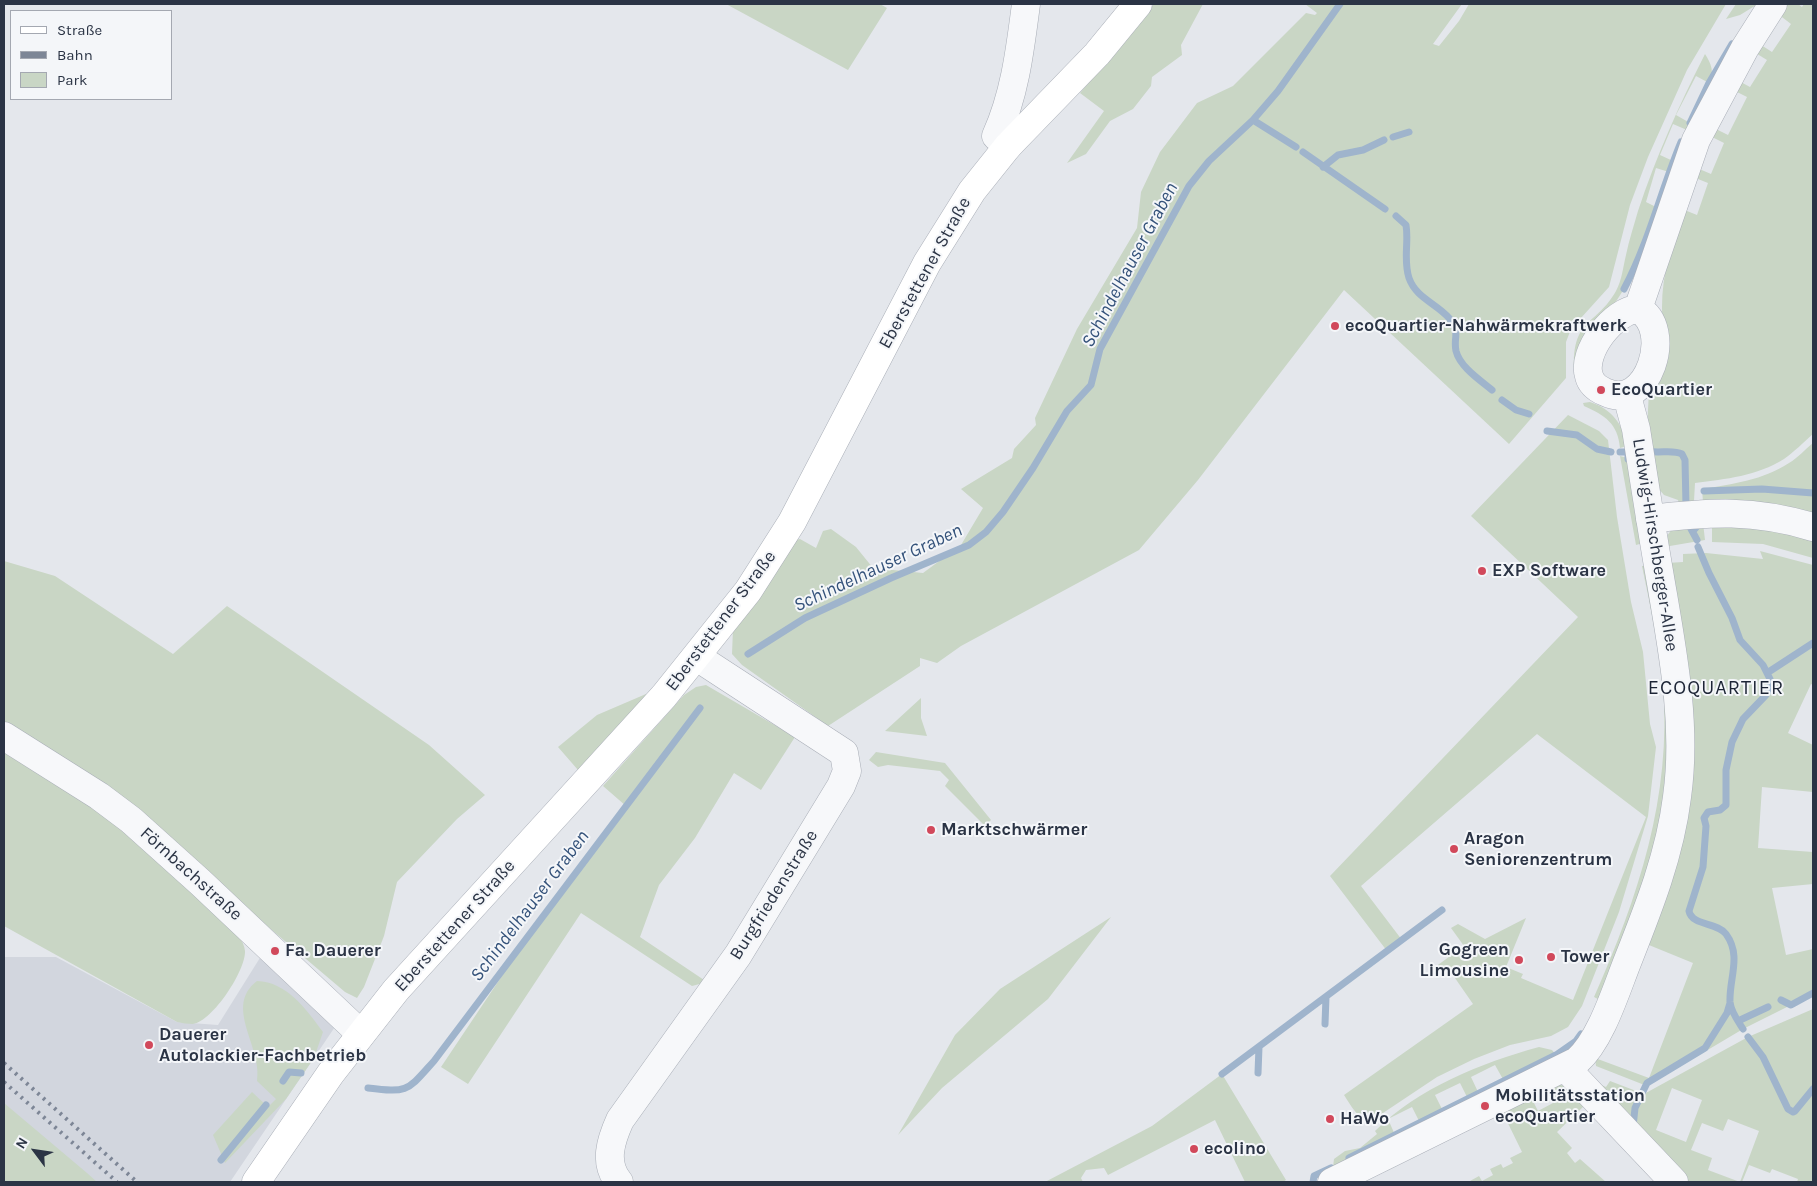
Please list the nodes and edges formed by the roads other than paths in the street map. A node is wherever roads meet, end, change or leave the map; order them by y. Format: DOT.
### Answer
graph roads {
  1 [pos="1026,4"];
  2 [pos="1138,4"];
  3 [pos="1773,4"];
  4 [pos="1008,146"];
  5 [pos="1638,309"];
  6 [pos="1627,396"];
  7 [pos="1650,519"];
  8 [pos="1813,527"];
  9 [pos="696,657"];
  10 [pos="4,736"];
  11 [pos="361,1034"];
  12 [pos="1565,1067"];
  13 [pos="263,1180"];
  14 [pos="616,1181"];
  15 [pos="1332,1182"];
  16 [pos="1674,1182"];
  1 -- 4 [label="street"];
  2 -- 4 [label="main road, Eberstettener Straße"];
  3 -- 5 [label="street"];
  4 -- 9 [label="main road, Eberstettener Straße"];
  5 -- 6 [label="street"];
  5 -- 6 [label="street"];
  6 -- 7 [label="street, Ludwig-Hirschberger-Allee"];
  7 -- 8 [label="street"];
  7 -- 12 [label="street, Ludwig-Hirschberger-Allee"];
  9 -- 11 [label="main road, Eberstettener Straße"];
  9 -- 14 [label="street, Burgfriedenstraße"];
  10 -- 11 [label="street, Förnbachstraße"];
  11 -- 13 [label="main road, Eberstettener Straße"];
  12 -- 15 [label="street, Ludwig-Hirschberger-Allee"];
  12 -- 16 [label="street"];
}
